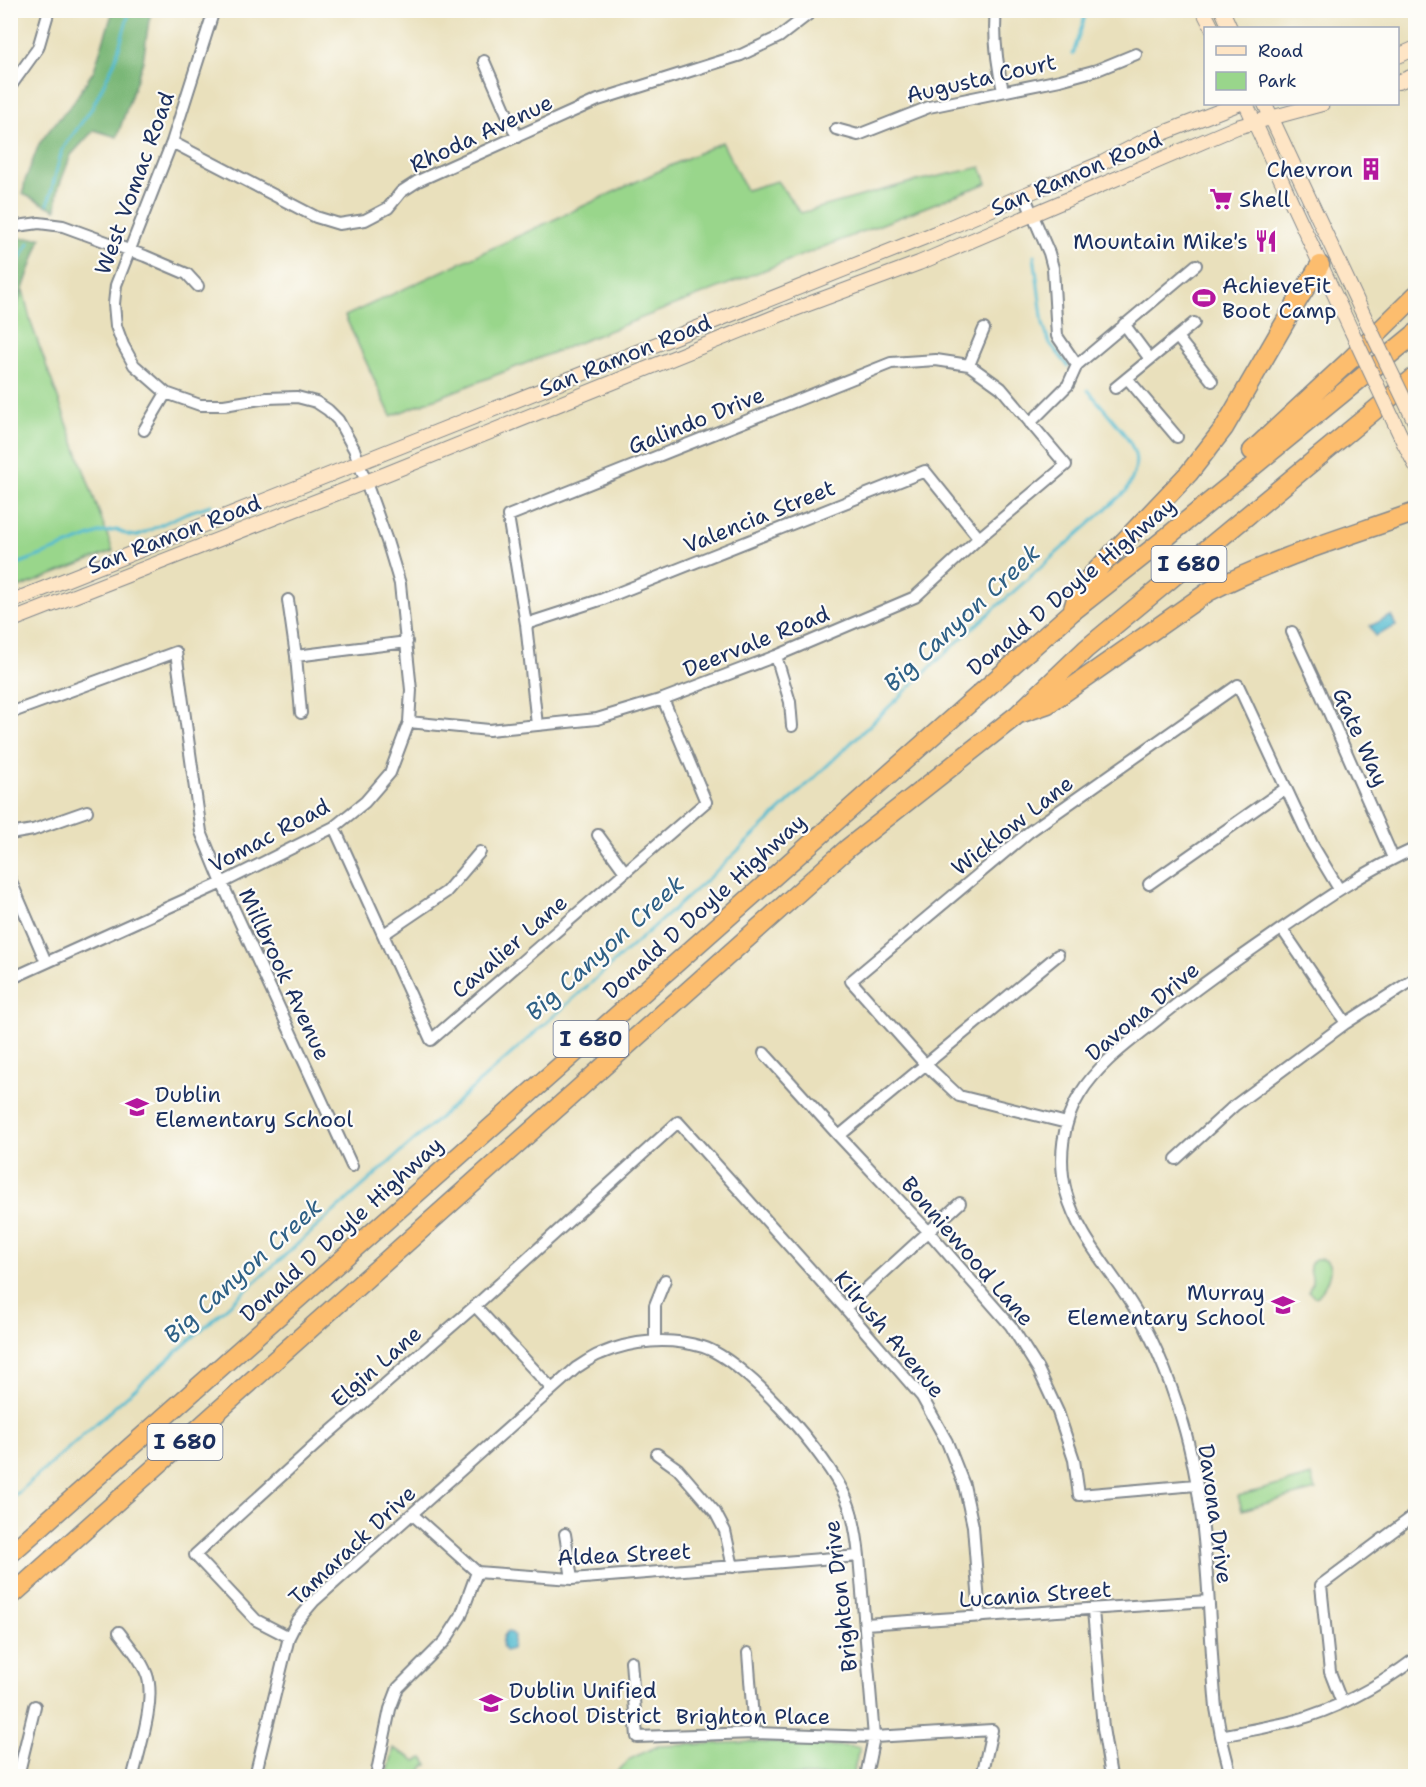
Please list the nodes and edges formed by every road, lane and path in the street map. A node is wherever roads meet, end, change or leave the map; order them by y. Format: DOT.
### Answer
graph roads {
  1 [pos="49,10"];
  2 [pos="214,10"];
  3 [pos="814,10"];
  4 [pos="996,10"];
  5 [pos="1203,10"];
  6 [pos="1222,10"];
  7 [pos="1212,27"];
  8 [pos="1230,27"];
  9 [pos="1416,48"];
  10 [pos="1136,54"];
  11 [pos="1399,56"];
  12 [pos="484,61"];
  13 [pos="1416,75"];
  14 [pos="1399,82"];
  15 [pos="10,87"];
  16 [pos="1004,91"];
  17 [pos="1235,105"];
  18 [pos="1246,105"];
  19 [pos="1266,105"];
  20 [pos="1318,105"];
  21 [pos="1272,117"];
  22 [pos="1254,122"];
  23 [pos="836,129"];
  24 [pos="517,137"];
  25 [pos="172,142"];
  26 [pos="1024,195"];
  27 [pos="1032,215"];
  28 [pos="10,227"];
  29 [pos="129,250"];
  30 [pos="1196,265"];
  31 [pos="1320,265"];
  32 [pos="198,286"];
  33 [pos="1416,295"];
  34 [pos="1194,323"];
  35 [pos="1124,324"];
  36 [pos="984,329"];
  37 [pos="1416,333"];
  38 [pos="1177,337"];
  39 [pos="1150,359"];
  40 [pos="969,365"];
  41 [pos="1077,365"];
  42 [pos="1416,376"];
  43 [pos="1127,378"];
  44 [pos="1212,381"];
  45 [pos="1115,388"];
  46 [pos="166,393"];
  47 [pos="1030,423"];
  48 [pos="1416,424"];
  49 [pos="144,430"];
  50 [pos="1177,437"];
  51 [pos="359,463"];
  52 [pos="1066,465"];
  53 [pos="1416,466"];
  54 [pos="365,482"];
  55 [pos="1416,512"];
  56 [pos="979,538"];
  57 [pos="1157,545"];
  58 [pos="288,600"];
  59 [pos="10,602"];
  60 [pos="1072,612"];
  61 [pos="10,621"];
  62 [pos="526,624"];
  63 [pos="1292,632"];
  64 [pos="407,642"];
  65 [pos="296,656"];
  66 [pos="776,656"];
  67 [pos="663,699"];
  68 [pos="10,713"];
  69 [pos="301,713"];
  70 [pos="1017,715"];
  71 [pos="409,722"];
  72 [pos="537,725"];
  73 [pos="792,726"];
  74 [pos="1286,788"];
  75 [pos="87,811"];
  76 [pos="334,827"];
  77 [pos="10,834"];
  78 [pos="598,835"];
  79 [pos="1416,848"];
  80 [pos="480,852"];
  81 [pos="1393,858"];
  82 [pos="625,872"];
  83 [pos="10,879"];
  84 [pos="222,883"];
  85 [pos="1149,884"];
  86 [pos="1339,889"];
  87 [pos="1282,929"];
  88 [pos="384,934"];
  89 [pos="1058,955"];
  90 [pos="46,962"];
  91 [pos="1416,978"];
  92 [pos="10,979"];
  93 [pos="1346,1023"];
  94 [pos="764,1053"];
  95 [pos="925,1064"];
  96 [pos="678,1122"];
  97 [pos="1067,1123"];
  98 [pos="839,1136"];
  99 [pos="1176,1159"];
  100 [pos="352,1166"];
  101 [pos="960,1203"];
  102 [pos="928,1231"];
  103 [pos="665,1280"];
  104 [pos="475,1306"];
  105 [pos="845,1308"];
  106 [pos="655,1341"];
  107 [pos="552,1389"];
  108 [pos="657,1454"];
  109 [pos="1196,1485"];
  110 [pos="412,1514"];
  111 [pos="1416,1514"];
  112 [pos="565,1534"];
  113 [pos="10,1554"];
  114 [pos="860,1556"];
  115 [pos="733,1567"];
  116 [pos="477,1572"];
  117 [pos="572,1579"];
  118 [pos="10,1597"];
  119 [pos="1208,1601"];
  120 [pos="1093,1610"];
  121 [pos="980,1617"];
  122 [pos="865,1624"];
  123 [pos="119,1632"];
  124 [pos="289,1637"];
  125 [pos="748,1653"];
  126 [pos="1416,1658"];
  127 [pos="631,1661"];
  128 [pos="1342,1703"];
  129 [pos="34,1706"];
  130 [pos="754,1733"];
  131 [pos="1221,1736"];
  132 [pos="874,1737"];
  133 [pos="18,1776"];
  134 [pos="133,1776"];
  135 [pos="255,1776"];
  136 [pos="376,1776"];
  137 [pos="866,1776"];
  138 [pos="982,1776"];
  139 [pos="1111,1776"];
  140 [pos="1231,1776"];
  1 -- 15 [label="street"];
  2 -- 25 [label="street, West Vomac Road"];
  3 -- 24 [label="street, Rhoda Avenue"];
  4 -- 16 [label="street"];
  5 -- 7 [label="main road"];
  6 -- 8 [label="main road"];
  9 -- 11 [label="main road"];
  10 -- 16 [label="street, Augusta Court"];
  12 -- 24 [label="street"];
  13 -- 14 [label="main road"];
  16 -- 23 [label="street, Augusta Court"];
  17 -- 26 [label="main road, San Ramon Road"];
  18 -- 22 [label="main road"];
  19 -- 21 [label="main road"];
  20 -- 21 [label="main road, San Ramon Road"];
  21 -- 22 [label="main road, San Ramon Road"];
  21 -- 48 [label="main road, bridge"];
  22 -- 27 [label="main road, San Ramon Road"];
  22 -- 31 [label="main road"];
  24 -- 25 [label="street, Rhoda Avenue"];
  25 -- 29 [label="street, West Vomac Road"];
  26 -- 27 [label="street"];
  26 -- 51 [label="main road, San Ramon Road"];
  27 -- 41 [label="street"];
  27 -- 54 [label="main road, San Ramon Road"];
  28 -- 29 [label="street"];
  29 -- 32 [label="street"];
  29 -- 46 [label="street, West Vomac Road"];
  30 -- 35 [label="street"];
  31 -- 53 [label="main road, bridge"];
  31 -- 60 [label="highway"];
  33 -- 57 [label="highway"];
  34 -- 38 [label="street"];
  35 -- 39 [label="street"];
  35 -- 41 [label="street"];
  36 -- 40 [label="street"];
  37 -- 57 [label="highway, Donald D Doyle Highway / I 680"];
  38 -- 39 [label="street"];
  38 -- 44 [label="street"];
  39 -- 43 [label="street"];
  40 -- 47 [label="street, Galindo Drive"];
  40 -- 62 [label="street, Galindo Drive"];
  41 -- 47 [label="street"];
  42 -- 70 [label="highway, I 680"];
  43 -- 45 [label="street"];
  43 -- 50 [label="street"];
  46 -- 49 [label="street"];
  46 -- 51 [label="street, West Vomac Road"];
  47 -- 52 [label="street, Galindo Drive"];
  51 -- 54 [label="street, West Vomac Road"];
  51 -- 59 [label="main road, San Ramon Road"];
  52 -- 56 [label="street, Deervale Road"];
  54 -- 61 [label="main road, San Ramon Road"];
  54 -- 64 [label="street, Vomac Road"];
  55 -- 70 [label="highway"];
  56 -- 62 [label="street, Valencia Street"];
  56 -- 66 [label="street, Deervale Road"];
  57 -- 60 [label="highway, Donald D Doyle Highway / I 680"];
  58 -- 65 [label="street"];
  60 -- 113 [label="highway, Donald D Doyle Highway / I 680"];
  62 -- 72 [label="street, Galindo Drive"];
  63 -- 81 [label="street, Gate Way"];
  64 -- 65 [label="street"];
  64 -- 71 [label="street, Vomac Road"];
  65 -- 69 [label="street"];
  66 -- 67 [label="street, Deervale Road"];
  66 -- 73 [label="street"];
  67 -- 72 [label="street, Deervale Road"];
  67 -- 82 [label="street, Cavalier Lane"];
  68 -- 84 [label="street, Millbrook Avenue"];
  70 -- 118 [label="highway, I 680"];
  71 -- 72 [label="street, Deervale Road"];
  71 -- 76 [label="street, Vomac Road"];
  74 -- 85 [label="street"];
  74 -- 86 [label="street, Wicklow Lane"];
  74 -- 95 [label="street, Wicklow Lane"];
  75 -- 77 [label="street"];
  76 -- 84 [label="street, Vomac Road"];
  76 -- 88 [label="street, Cavalier Lane"];
  78 -- 82 [label="street"];
  79 -- 81 [label="street, Davona Drive"];
  80 -- 88 [label="street"];
  81 -- 86 [label="street, Davona Drive"];
  82 -- 88 [label="street, Cavalier Lane"];
  83 -- 90 [label="street"];
  84 -- 90 [label="street, Vomac Road"];
  84 -- 100 [label="street, Millbrook Avenue"];
  86 -- 87 [label="street, Davona Drive"];
  87 -- 93 [label="street"];
  87 -- 97 [label="street, Davona Drive"];
  89 -- 95 [label="street"];
  90 -- 92 [label="street, Vomac Road"];
  91 -- 93 [label="street"];
  93 -- 99 [label="street"];
  94 -- 98 [label="street, Bonniewood Lane"];
  95 -- 97 [label="street, Wicklow Lane"];
  95 -- 98 [label="street"];
  96 -- 104 [label="street, Elgin Lane"];
  96 -- 105 [label="street, Kilrush Avenue"];
  97 -- 109 [label="street, Davona Drive"];
  98 -- 102 [label="street, Bonniewood Lane"];
  101 -- 102 [label="street"];
  102 -- 105 [label="street"];
  102 -- 109 [label="street, Bonniewood Lane"];
  103 -- 106 [label="street"];
  104 -- 107 [label="street"];
  104 -- 124 [label="street, Elgin Lane"];
  105 -- 121 [label="street, Kilrush Avenue"];
  106 -- 107 [label="street, Brighton Drive"];
  106 -- 114 [label="street, Brighton Drive"];
  107 -- 110 [label="street, Tamarack Drive"];
  108 -- 115 [label="street"];
  109 -- 119 [label="street, Davona Drive"];
  110 -- 116 [label="street"];
  110 -- 124 [label="street, Tamarack Drive"];
  111 -- 128 [label="street"];
  112 -- 117 [label="street"];
  114 -- 115 [label="street, Aldea Street"];
  114 -- 122 [label="street, Brighton Drive"];
  115 -- 117 [label="street, Aldea Street"];
  116 -- 117 [label="street, Aldea Street"];
  116 -- 136 [label="street"];
  119 -- 120 [label="street, Lucania Street"];
  119 -- 131 [label="street, Davona Drive"];
  120 -- 121 [label="street, Lucania Street"];
  120 -- 139 [label="street"];
  121 -- 122 [label="street, Lucania Street"];
  122 -- 132 [label="street, Brighton Drive"];
  123 -- 134 [label="street"];
  124 -- 135 [label="street, Tamarack Drive"];
  125 -- 130 [label="street"];
  126 -- 128 [label="street"];
  127 -- 130 [label="street, Brighton Place"];
  128 -- 131 [label="street"];
  129 -- 133 [label="street"];
  130 -- 132 [label="street, Brighton Place"];
  131 -- 140 [label="street, Davona Drive"];
  132 -- 137 [label="street, Brighton Drive"];
  132 -- 138 [label="street, Brighton Place"];
}
